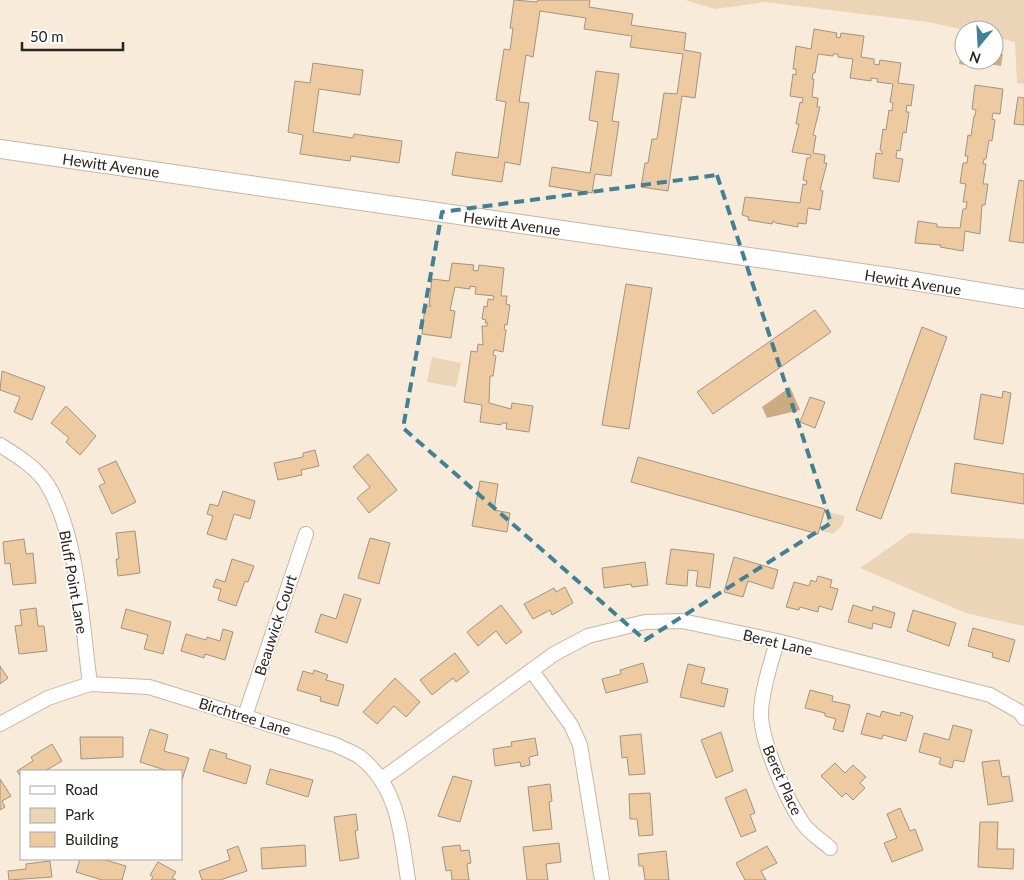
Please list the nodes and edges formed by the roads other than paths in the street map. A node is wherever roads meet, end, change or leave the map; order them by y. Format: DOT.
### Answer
graph roads {
  1 [pos="0,149"];
  2 [pos="1024,299"];
  3 [pos="0,445"];
  4 [pos="306,534"];
  5 [pos="777,641"];
  6 [pos="532,671"];
  7 [pos="90,684"];
  8 [pos="245,716"];
  9 [pos="1024,718"];
  10 [pos="0,724"];
  11 [pos="382,779"];
  12 [pos="830,848"];
  13 [pos="408,880"];
  14 [pos="602,880"];
  1 -- 2 [label="street, Hewitt Avenue"];
  3 -- 7 [label="street, Bluff Point Lane"];
  4 -- 8 [label="street, Beauwick Court"];
  5 -- 6 [label="street, Beret Lane"];
  5 -- 9 [label="street, Beret Lane"];
  5 -- 12 [label="street, Beret Place"];
  6 -- 11 [label="street, Beret Lane"];
  6 -- 14 [label="street"];
  7 -- 8 [label="street, Birchtree Lane"];
  7 -- 10 [label="street, Birchtree Lane"];
  8 -- 11 [label="street, Birchtree Lane"];
  11 -- 13 [label="street, Birchtree Lane"];
}
